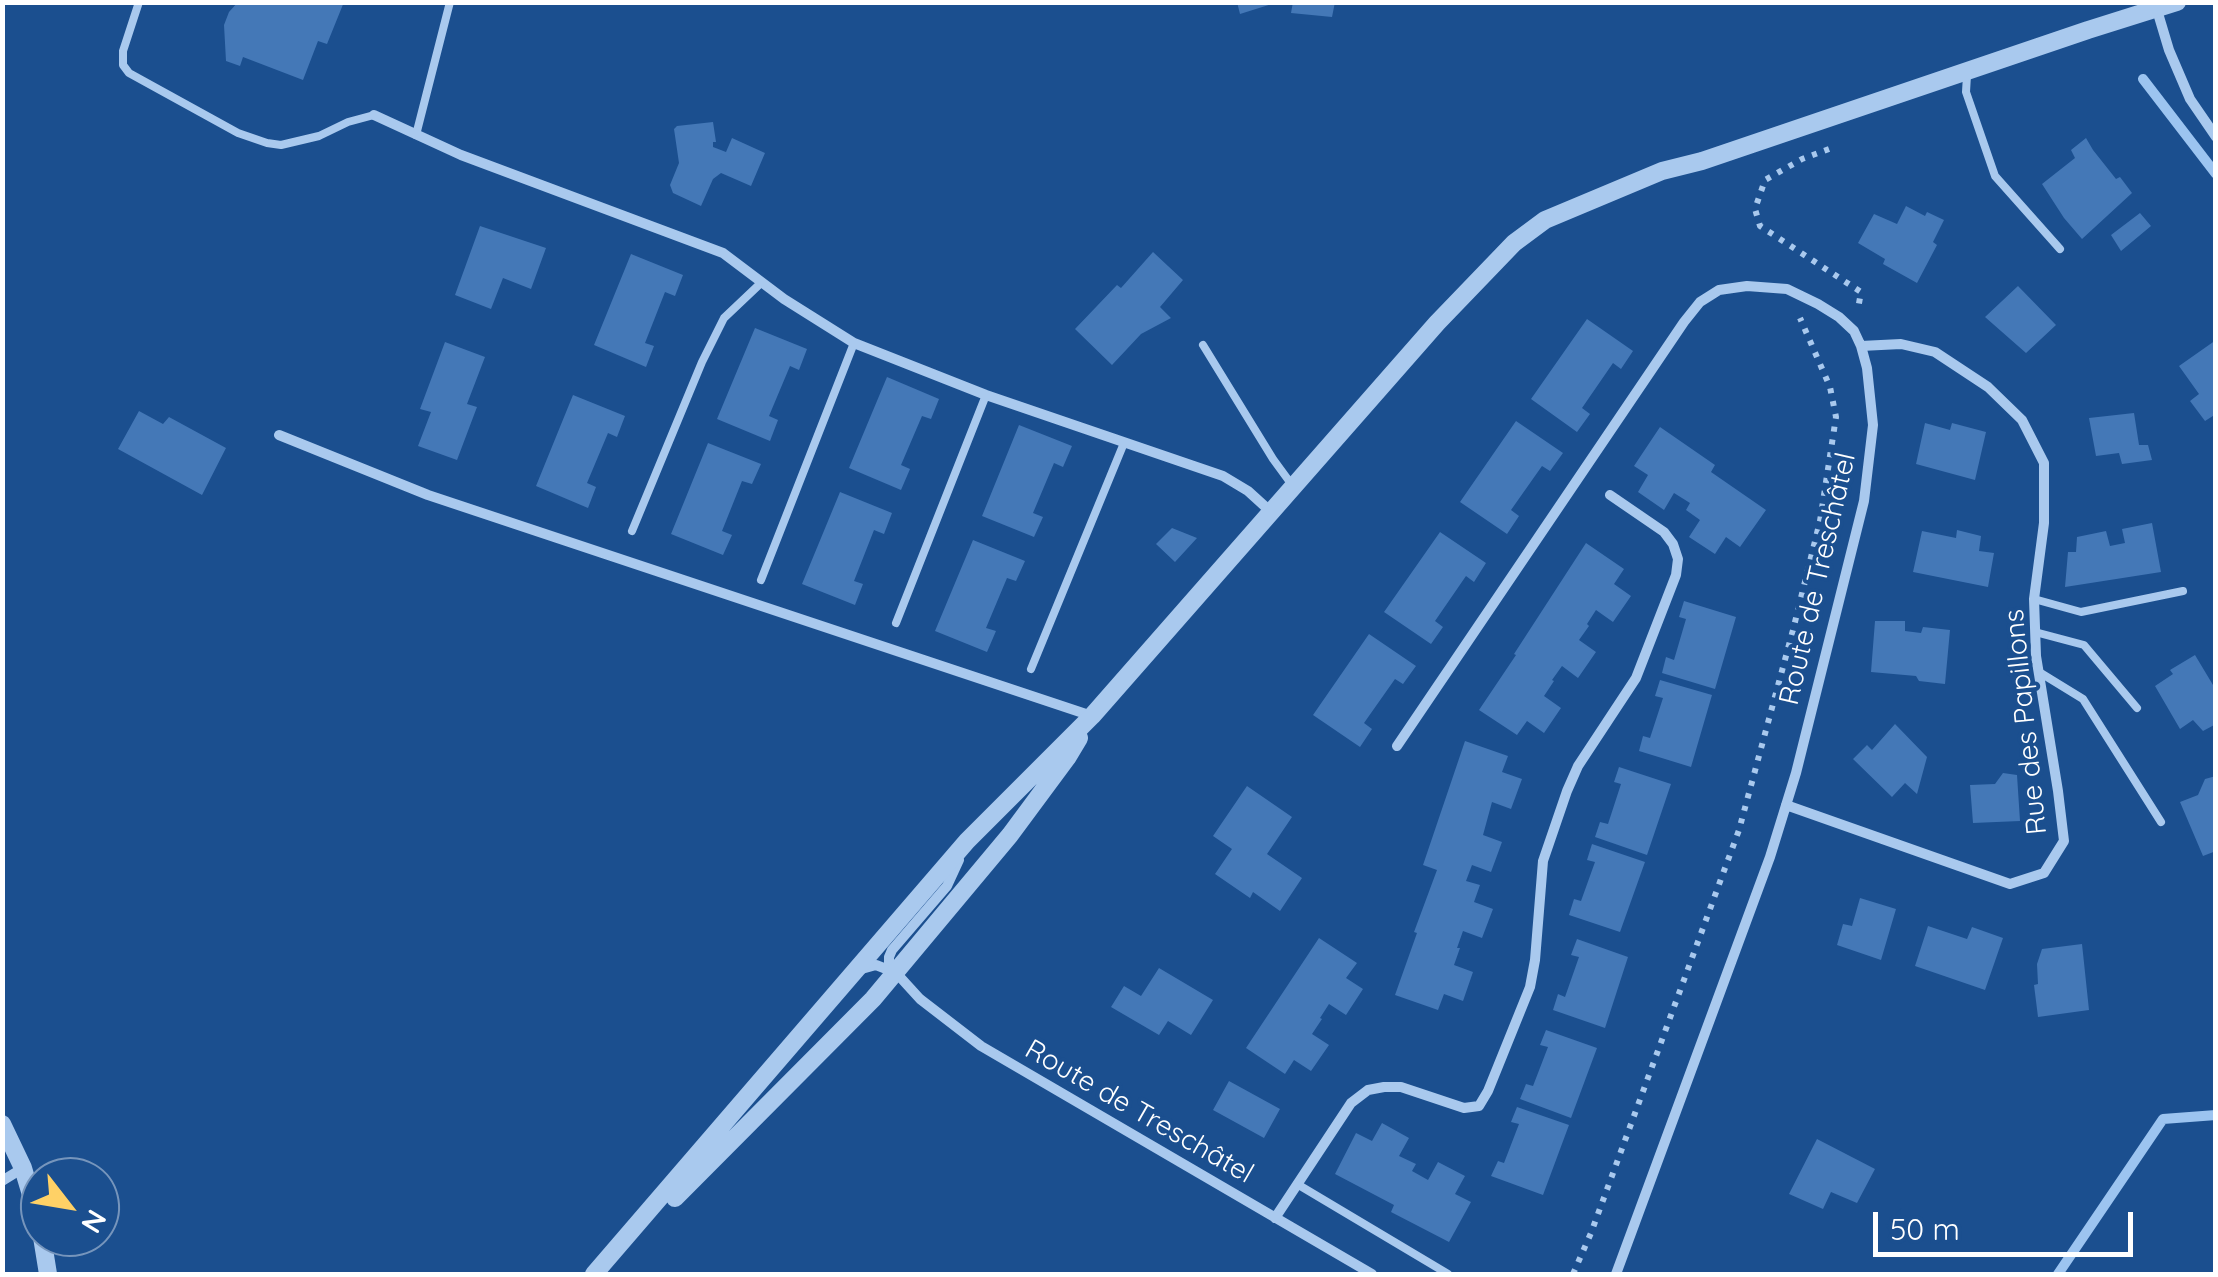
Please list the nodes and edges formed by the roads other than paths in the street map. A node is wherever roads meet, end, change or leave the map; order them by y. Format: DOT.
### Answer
graph roads {
  1 [pos="138,2"];
  2 [pos="450,2"];
  3 [pos="2177,2"];
  4 [pos="2132,10"];
  5 [pos="2157,10"];
  6 [pos="1967,70"];
  7 [pos="374,115"];
  8 [pos="416,134"];
  9 [pos="2216,137"];
  10 [pos="2060,250"];
  11 [pos="762,282"];
  12 [pos="854,343"];
  13 [pos="1203,345"];
  14 [pos="1862,346"];
  15 [pos="986,395"];
  16 [pos="280,436"];
  17 [pos="1124,443"];
  18 [pos="1292,485"];
  19 [pos="1610,495"];
  20 [pos="1270,511"];
  21 [pos="632,531"];
  22 [pos="761,580"];
  23 [pos="2184,591"];
  24 [pos="2034,599"];
  25 [pos="896,623"];
  26 [pos="2035,632"];
  27 [pos="1031,669"];
  28 [pos="2039,672"];
  29 [pos="2137,708"];
  30 [pos="1092,716"];
  31 [pos="1397,746"];
  32 [pos="1786,805"];
  33 [pos="2161,822"];
  34 [pos="967,841"];
  35 [pos="857,970"];
  36 [pos="895,973"];
  37 [pos="2,1124"];
  38 [pos="20,1164"];
  39 [pos="1296,1184"];
  40 [pos="1274,1218"];
  41 [pos="597,1272"];
  42 [pos="1372,1274"];
  43 [pos="1448,1274"];
  44 [pos="1616,1274"];
  1 -- 7 [label="lane"];
  2 -- 8 [label="lane"];
  3 -- 5 [label="street"];
  4 -- 5 [label="street"];
  4 -- 6 [label="street"];
  5 -- 9 [label="street"];
  6 -- 10 [label="lane"];
  6 -- 18 [label="street"];
  7 -- 8 [label="street"];
  8 -- 11 [label="street"];
  11 -- 12 [label="street"];
  11 -- 21 [label="lane"];
  12 -- 15 [label="street"];
  12 -- 22 [label="lane"];
  13 -- 18 [label="lane"];
  14 -- 24 [label="street, Rue des Papillons"];
  14 -- 31 [label="street, Route de Treschâtel"];
  14 -- 32 [label="street, Route de Treschâtel"];
  15 -- 17 [label="street"];
  15 -- 25 [label="lane"];
  16 -- 30 [label="street"];
  17 -- 20 [label="street"];
  17 -- 27 [label="lane"];
  18 -- 20 [label="street"];
  19 -- 39 [label="street"];
  20 -- 30 [label="street"];
  23 -- 24 [label="lane"];
  24 -- 26 [label="street, Rue des Papillons"];
  26 -- 28 [label="street, Rue des Papillons"];
  26 -- 29 [label="lane"];
  28 -- 32 [label="street, Rue des Papillons"];
  28 -- 33 [label="lane"];
  30 -- 34 [label="street"];
  30 -- 36 [label="street"];
  32 -- 44 [label="street, Route de Treschâtel"];
  34 -- 35 [label="street"];
  34 -- 36 [label="street"];
  35 -- 36 [label="street"];
  35 -- 41 [label="street"];
  36 -- 40 [label="street, Route de Treschâtel"];
  36 -- 41 [label="street"];
  37 -- 38 [label="street"];
  39 -- 40 [label="street"];
  39 -- 43 [label="lane"];
  40 -- 42 [label="street, Route de Treschâtel"];
}
